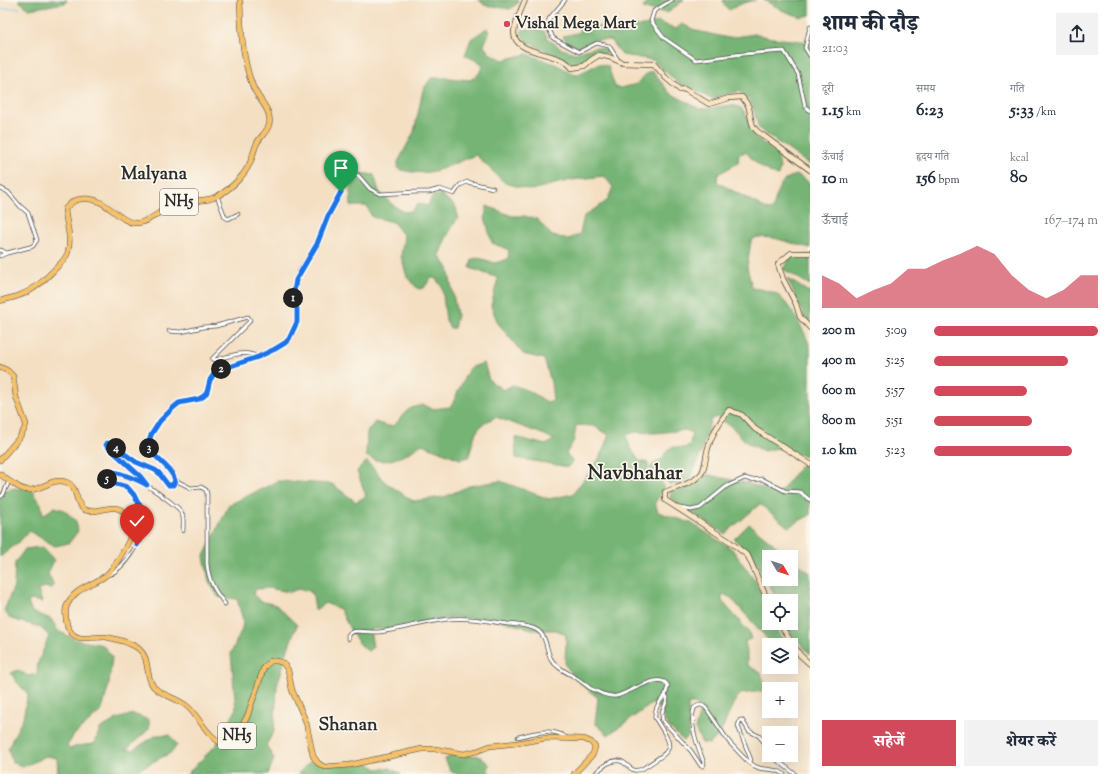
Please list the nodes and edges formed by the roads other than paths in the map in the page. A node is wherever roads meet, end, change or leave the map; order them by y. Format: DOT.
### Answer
graph roads {
  1 [pos="240,0"];
  2 [pos="525,0"];
  3 [pos="564,0"];
  4 [pos="672,0"];
  5 [pos="810,27"];
  6 [pos="810,56"];
  7 [pos="619,61"];
  8 [pos="810,110"];
  9 [pos="810,170"];
  10 [pos="0,188"];
  11 [pos="493,188"];
  12 [pos="217,196"];
  13 [pos="238,214"];
  14 [pos="0,250"];
  15 [pos="810,252"];
  16 [pos="6,254"];
  17 [pos="0,256"];
  18 [pos="0,300"];
  19 [pos="810,328"];
  20 [pos="169,330"];
  21 [pos="258,357"];
  22 [pos="0,367"];
  23 [pos="0,460"];
  24 [pos="810,464"];
  25 [pos="0,474"];
  26 [pos="175,480"];
  27 [pos="10,481"];
  28 [pos="147,485"];
  29 [pos="0,498"];
  30 [pos="810,500"];
  31 [pos="679,508"];
  32 [pos="183,531"];
  33 [pos="106,575"];
  34 [pos="765,594"];
  35 [pos="225,604"];
  36 [pos="784,630"];
  37 [pos="348,639"];
  38 [pos="810,664"];
  39 [pos="665,696"];
  40 [pos="518,737"];
  41 [pos="567,738"];
  42 [pos="762,739"];
  43 [pos="780,762"];
  44 [pos="750,763"];
  45 [pos="574,774"];
  46 [pos="595,774"];
  47 [pos="784,774"];
  48 [pos="794,774"];
  1 -- 12 [label="highway, NH5"];
  2 -- 7 [label="main road"];
  3 -- 7 [label="street"];
  4 -- 8 [label="street"];
  5 -- 6 [label="street"];
  7 -- 9 [label="main road"];
  10 -- 16 [label="street"];
  11 -- 21 [label="street"];
  12 -- 13 [label="street"];
  12 -- 18 [label="highway, NH5"];
  14 -- 16 [label="street"];
  15 -- 19 [label="main road"];
  16 -- 17 [label="street"];
  20 -- 21 [label="street"];
  21 -- 26 [label="street"];
  22 -- 23 [label="highway"];
  24 -- 31 [label="main road"];
  25 -- 27 [label="highway, NH5"];
  26 -- 28 [label="street"];
  26 -- 35 [label="street"];
  27 -- 29 [label="street"];
  27 -- 33 [label="highway, NH5"];
  28 -- 32 [label="street"];
  28 -- 33 [label="street"];
  30 -- 31 [label="street"];
  31 -- 34 [label="main road"];
  33 -- 41 [label="highway, NH5"];
  36 -- 38 [label="main road"];
  37 -- 39 [label="street"];
  39 -- 44 [label="street"];
  39 -- 46 [label="street"];
  40 -- 41 [label="street"];
  41 -- 45 [label="highway, NH5"];
  42 -- 44 [label="street"];
  43 -- 48 [label="street"];
  44 -- 47 [label="street"];
}
